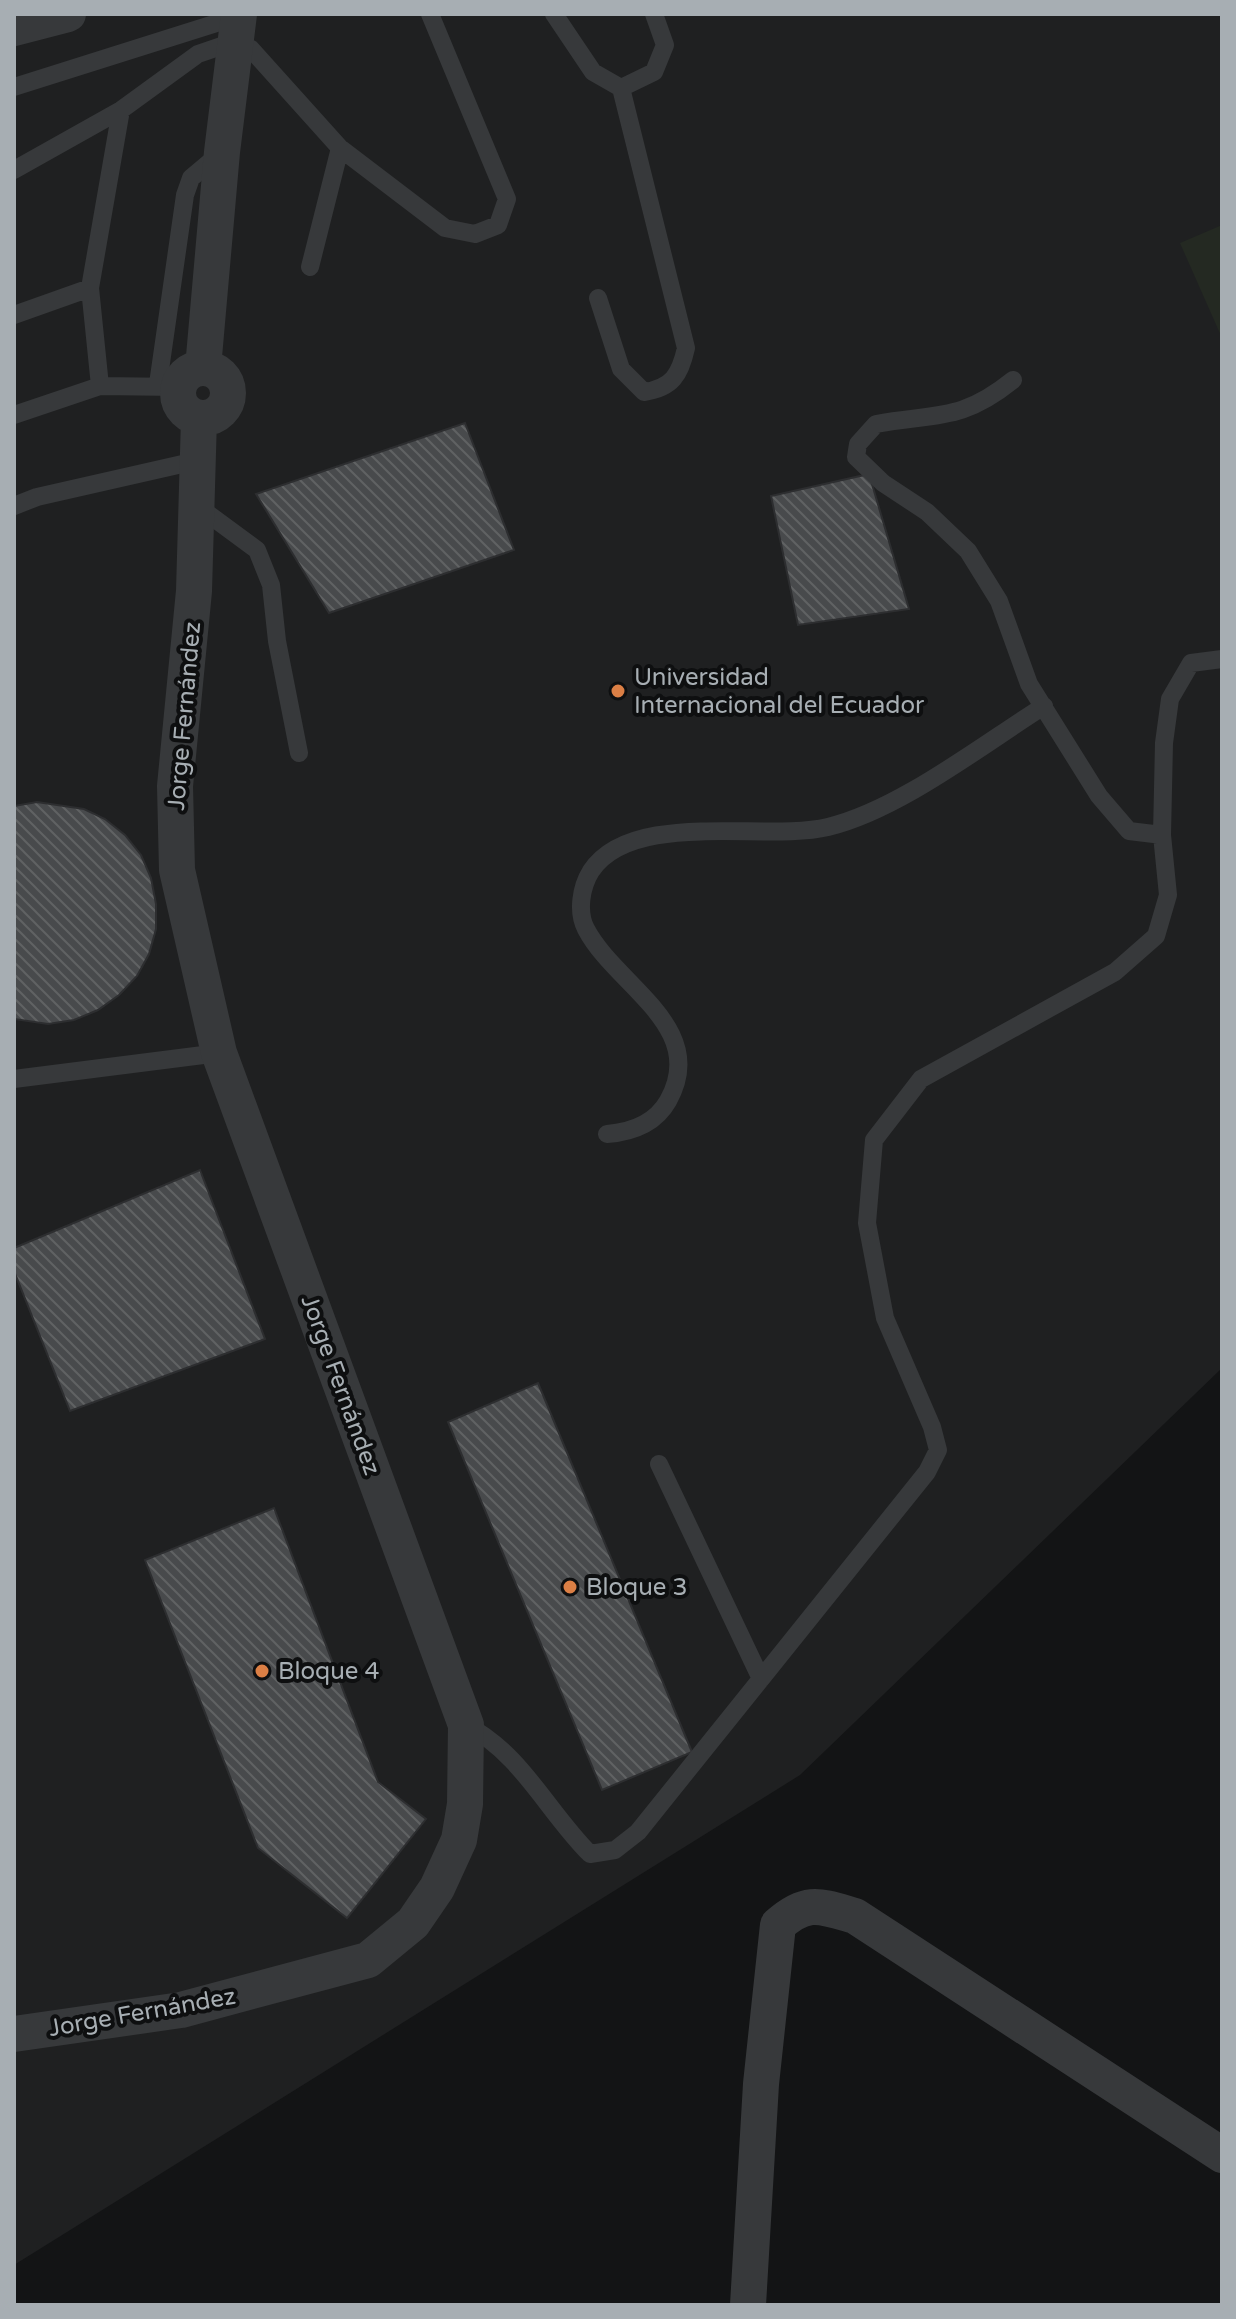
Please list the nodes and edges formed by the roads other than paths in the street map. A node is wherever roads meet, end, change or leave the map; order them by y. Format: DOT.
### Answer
graph roads {
  1 [pos="68,14"];
  2 [pos="430,14"];
  3 [pos="554,14"];
  4 [pos="654,14"];
  5 [pos="238,23"];
  6 [pos="14,28"];
  7 [pos="14,87"];
  8 [pos="621,88"];
  9 [pos="121,110"];
  10 [pos="340,148"];
  11 [pos="222,152"];
  12 [pos="14,170"];
  13 [pos="310,267"];
  14 [pos="90,288"];
  15 [pos="598,298"];
  16 [pos="14,315"];
  17 [pos="180,379"];
  18 [pos="1013,380"];
  19 [pos="100,386"];
  20 [pos="14,415"];
  21 [pos="200,460"];
  22 [pos="196,505"];
  23 [pos="14,506"];
  24 [pos="1222,659"];
  25 [pos="1044,706"];
  26 [pos="299,753"];
  27 [pos="1162,835"];
  28 [pos="219,1053"];
  29 [pos="14,1079"];
  30 [pos="607,1134"];
  31 [pos="659,1464"];
  32 [pos="761,1679"];
  33 [pos="466,1725"];
  34 [pos="14,2034"];
  35 [pos="1222,2155"];
  36 [pos="748,2305"];
  1 -- 6 [label="street"];
  2 -- 10 [label="lane"];
  3 -- 8 [label="lane"];
  4 -- 8 [label="lane"];
  5 -- 7 [label="lane"];
  5 -- 9 [label="lane"];
  5 -- 10 [label="lane"];
  5 -- 11 [label="street"];
  8 -- 15 [label="lane"];
  9 -- 12 [label="lane"];
  9 -- 14 [label="lane"];
  10 -- 13 [label="lane"];
  11 -- 17 [label="street"];
  11 -- 17 [label="lane"];
  14 -- 16 [label="lane"];
  14 -- 19 [label="lane"];
  17 -- 19 [label="lane"];
  17 -- 21 [label="street, Jorge Fernández"];
  18 -- 25 [label="lane"];
  19 -- 20 [label="lane"];
  21 -- 22 [label="street, Jorge Fernández"];
  21 -- 23 [label="lane"];
  22 -- 26 [label="lane"];
  22 -- 28 [label="street, Jorge Fernández"];
  24 -- 27 [label="lane"];
  25 -- 27 [label="lane"];
  25 -- 30 [label="lane"];
  27 -- 32 [label="lane"];
  28 -- 29 [label="lane"];
  28 -- 33 [label="street, Jorge Fernández"];
  31 -- 32 [label="lane"];
  32 -- 33 [label="lane"];
  33 -- 34 [label="street, Jorge Fernández"];
  35 -- 36 [label="street"];
}
